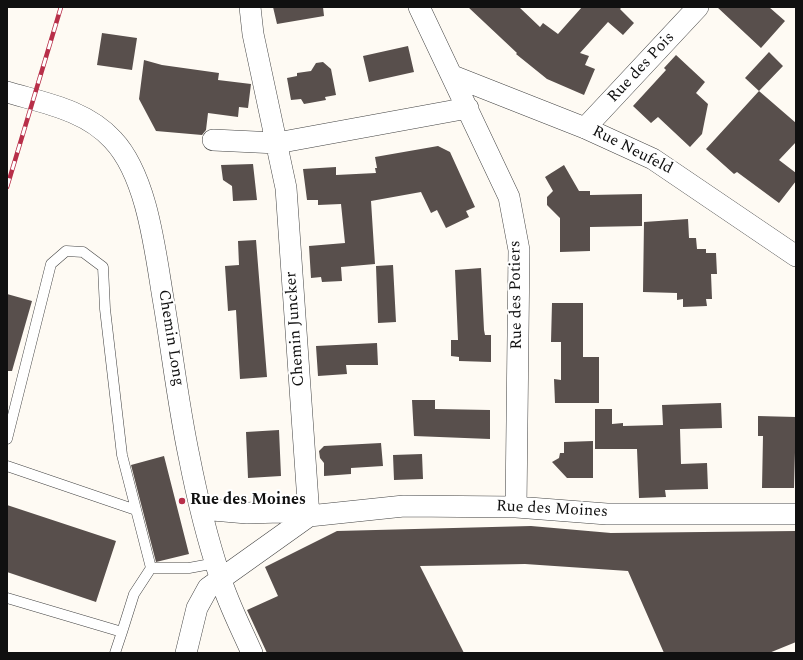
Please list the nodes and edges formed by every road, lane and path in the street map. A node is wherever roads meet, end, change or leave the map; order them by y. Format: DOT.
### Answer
graph roads {
  1 [pos="250,7"];
  2 [pos="419,7"];
  3 [pos="698,7"];
  4 [pos="452,76"];
  5 [pos="7,92"];
  6 [pos="468,108"];
  7 [pos="585,128"];
  8 [pos="213,140"];
  9 [pos="277,142"];
  10 [pos="796,256"];
  11 [pos="7,439"];
  12 [pos="7,466"];
  13 [pos="516,507"];
  14 [pos="201,508"];
  15 [pos="136,510"];
  16 [pos="796,514"];
  17 [pos="309,516"];
  18 [pos="151,568"];
  19 [pos="218,571"];
  20 [pos="7,598"];
  21 [pos="122,632"];
  22 [pos="115,653"];
  23 [pos="186,653"];
  24 [pos="252,653"];
  1 -- 9 [label="street, Chemin Juncker"];
  2 -- 4 [label="street, Rue des Potiers"];
  3 -- 7 [label="street, Rue des Pois"];
  4 -- 6 [label="street, Rue des Potiers"];
  4 -- 7 [label="street, Rue Neufeld"];
  5 -- 14 [label="street, Chemin Long"];
  6 -- 9 [label="street"];
  6 -- 13 [label="street, Rue des Potiers"];
  7 -- 10 [label="street, Rue Neufeld"];
  8 -- 9 [label="street"];
  9 -- 17 [label="street, Chemin Juncker"];
  11 -- 15 [label="lane"];
  12 -- 15 [label="lane"];
  13 -- 16 [label="street, Rue des Moines"];
  13 -- 17 [label="street, Rue des Moines"];
  14 -- 17 [label="street, Rue des Moines"];
  14 -- 19 [label="street, Chemin Long"];
  15 -- 18 [label="lane"];
  17 -- 19 [label="street, Rue des Moines"];
  18 -- 19 [label="lane"];
  18 -- 21 [label="lane"];
  19 -- 23 [label="street, Rue des Moines"];
  19 -- 24 [label="street, Chemin Long"];
  20 -- 21 [label="lane"];
  21 -- 22 [label="lane"];
}
